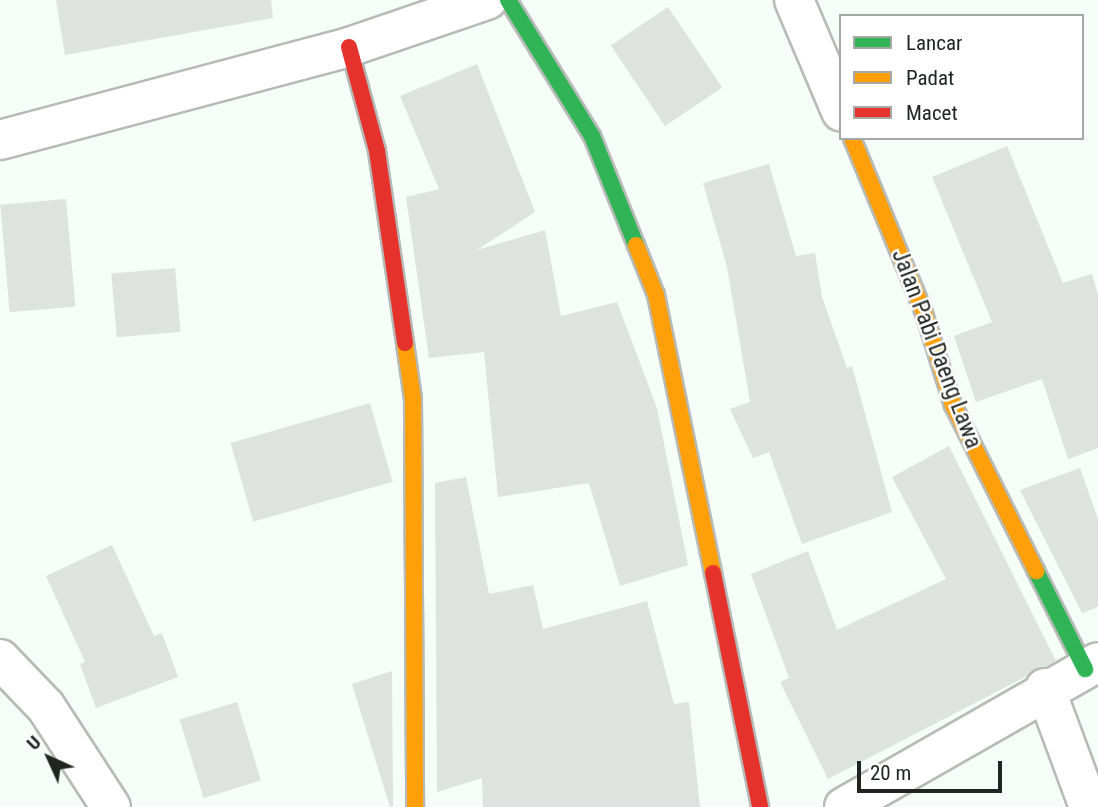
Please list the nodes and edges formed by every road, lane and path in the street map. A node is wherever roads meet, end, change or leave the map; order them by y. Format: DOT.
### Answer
graph roads {
  1 [pos="486,0"];
  2 [pos="508,0"];
  3 [pos="794,0"];
  4 [pos="349,47"];
  5 [pos="839,106"];
  6 [pos="0,140"];
  7 [pos="853,140"];
  8 [pos="0,659"];
  9 [pos="1091,666"];
  10 [pos="1045,688"];
  11 [pos="111,807"];
  12 [pos="415,807"];
  13 [pos="760,807"];
  14 [pos="844,807"];
  15 [pos="1089,807"];
  1 -- 4 [label="street"];
  2 -- 13 [label="street"];
  3 -- 5 [label="street"];
  4 -- 6 [label="street"];
  4 -- 12 [label="street"];
  7 -- 9 [label="street, Jalan Pabi Daeng Lawa"];
  8 -- 11 [label="street"];
  9 -- 10 [label="street"];
  10 -- 14 [label="street"];
  10 -- 15 [label="street"];
}
